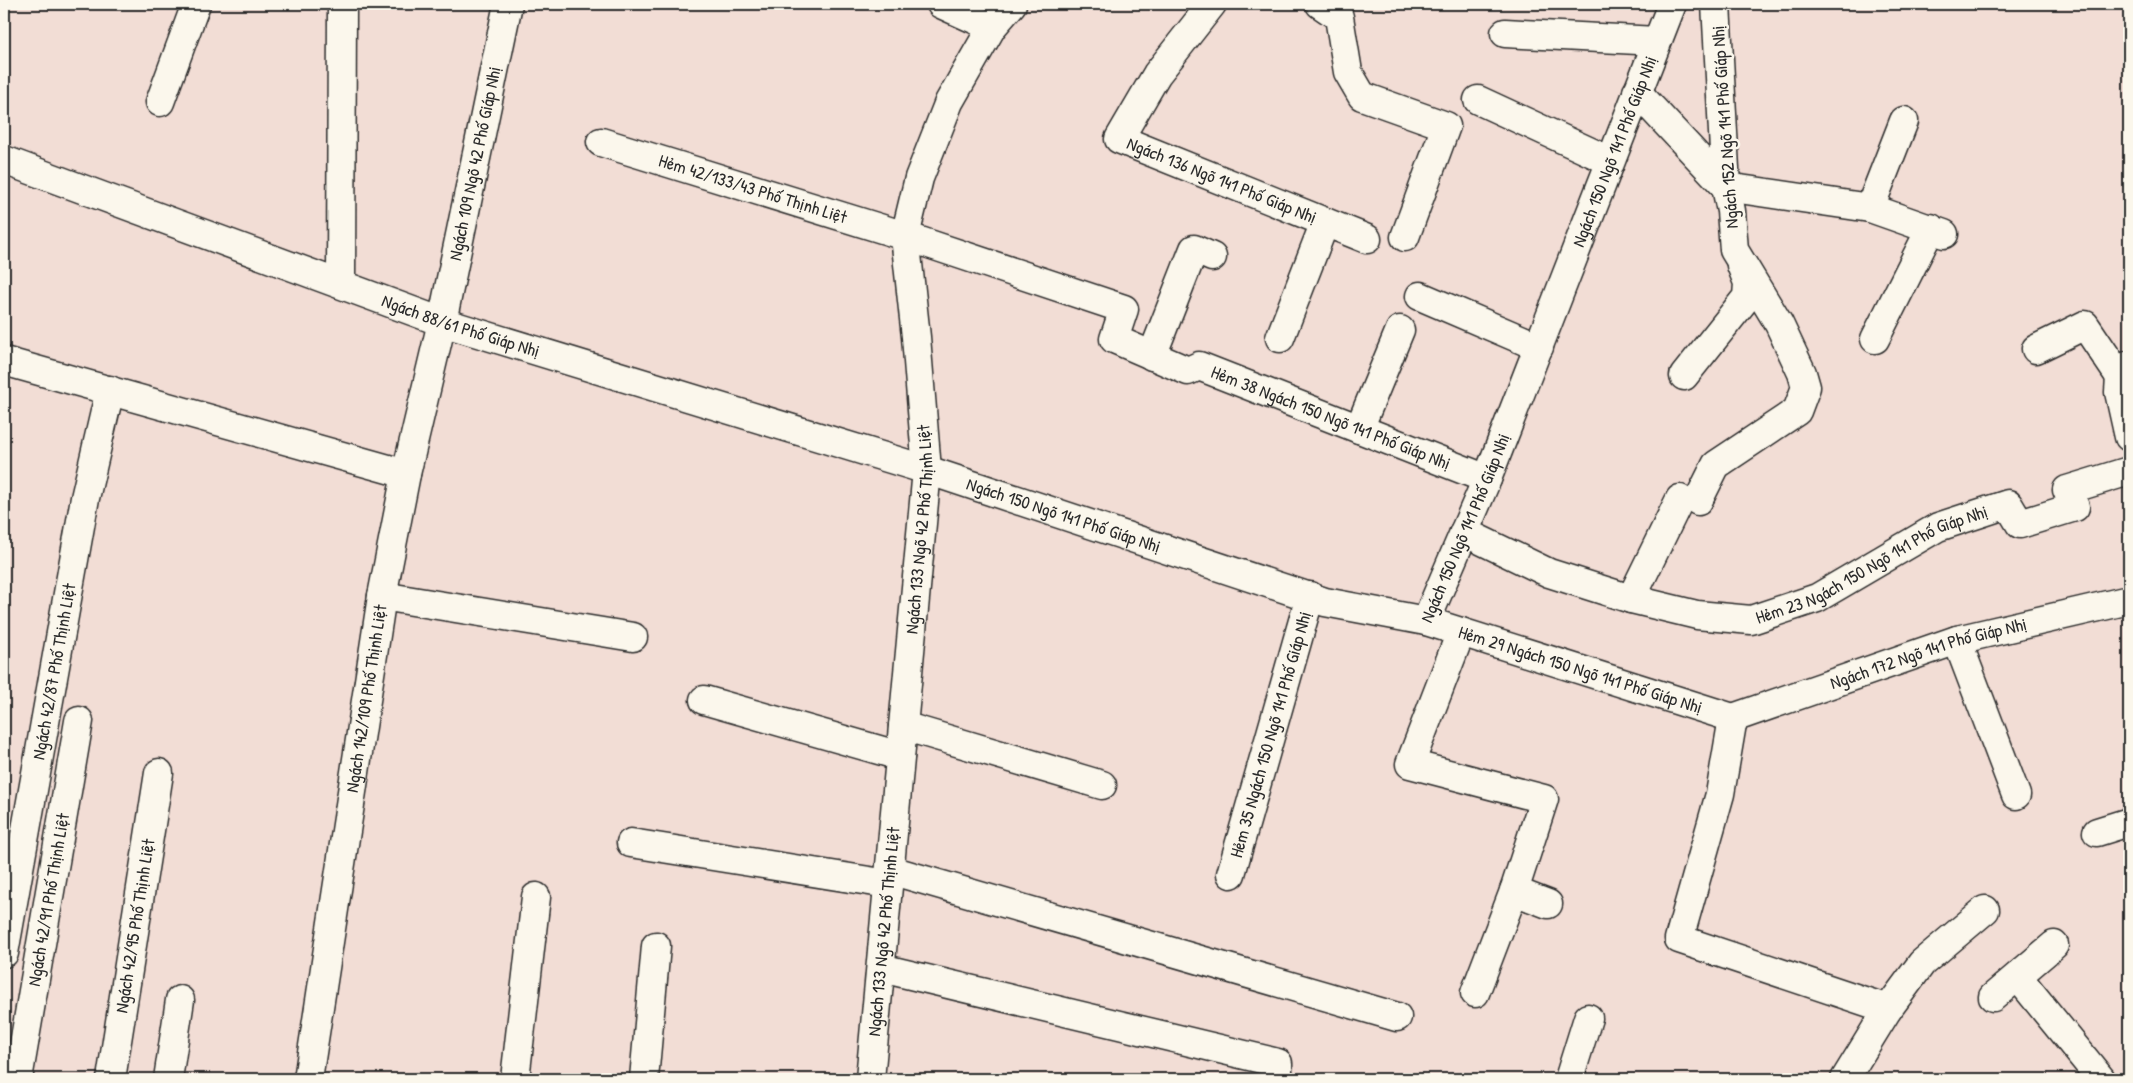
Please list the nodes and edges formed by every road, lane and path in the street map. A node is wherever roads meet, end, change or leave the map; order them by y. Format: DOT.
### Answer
graph roads {
  1 [pos="196,4"];
  2 [pos="342,4"];
  3 [pos="508,4"];
  4 [pos="941,4"];
  5 [pos="1012,4"];
  6 [pos="1212,4"];
  7 [pos="1320,4"];
  8 [pos="1672,4"];
  9 [pos="1716,4"];
  10 [pos="992,27"];
  11 [pos="1505,33"];
  12 [pos="1657,41"];
  13 [pos="1637,92"];
  14 [pos="1478,100"];
  15 [pos="160,102"];
  16 [pos="1904,121"];
  17 [pos="601,142"];
  18 [pos="4,160"];
  19 [pos="1610,162"];
  20 [pos="1726,187"];
  21 [pos="1870,208"];
  22 [pos="1325,222"];
  23 [pos="905,236"];
  24 [pos="1405,237"];
  25 [pos="1367,239"];
  26 [pos="1734,250"];
  27 [pos="1212,257"];
  28 [pos="341,284"];
  29 [pos="1420,296"];
  30 [pos="442,322"];
  31 [pos="1400,330"];
  32 [pos="1280,338"];
  33 [pos="1875,339"];
  34 [pos="1539,348"];
  35 [pos="2036,349"];
  36 [pos="1152,356"];
  37 [pos="4,361"];
  38 [pos="2124,371"];
  39 [pos="1684,376"];
  40 [pos="110,390"];
  41 [pos="1359,429"];
  42 [pos="2129,437"];
  43 [pos="927,470"];
  44 [pos="2129,471"];
  45 [pos="406,474"];
  46 [pos="1486,479"];
  47 [pos="1464,532"];
  48 [pos="382,596"];
  49 [pos="1310,596"];
  50 [pos="1631,599"];
  51 [pos="2129,600"];
  52 [pos="1426,621"];
  53 [pos="1461,632"];
  54 [pos="633,637"];
  55 [pos="1957,640"];
  56 [pos="704,700"];
  57 [pos="1732,718"];
  58 [pos="78,721"];
  59 [pos="903,726"];
  60 [pos="900,756"];
  61 [pos="159,773"];
  62 [pos="1102,785"];
  63 [pos="2016,795"];
  64 [pos="631,843"];
  65 [pos="1231,874"];
  66 [pos="889,877"];
  67 [pos="1514,891"];
  68 [pos="536,897"];
  69 [pos="1548,904"];
  70 [pos="1985,910"];
  71 [pos="2054,945"];
  72 [pos="656,946"];
  73 [pos="4,953"];
  74 [pos="880,968"];
  75 [pos="2018,976"];
  76 [pos="1475,993"];
  77 [pos="1993,998"];
  78 [pos="180,1000"];
  79 [pos="1888,1009"];
  80 [pos="1397,1017"];
  81 [pos="1588,1018"];
  82 [pos="4,1074"];
  83 [pos="1855,1075"];
  84 [pos="19,1079"];
  85 [pos="111,1079"];
  86 [pos="168,1079"];
  87 [pos="308,1079"];
  88 [pos="515,1079"];
  89 [pos="644,1079"];
  90 [pos="870,1079"];
  91 [pos="1278,1079"];
  92 [pos="1568,1079"];
  93 [pos="2101,1079"];
  1 -- 15 [label="street"];
  2 -- 28 [label="street"];
  3 -- 30 [label="street, Ngách 109 Ngõ 42 Phố Giáp Nhị"];
  4 -- 10 [label="street"];
  5 -- 10 [label="street, Ngách 133 Ngõ 42 Phố Thịnh Liệt"];
  6 -- 22 [label="street, Ngách 136 Ngõ 141 Phố Giáp Nhị"];
  7 -- 24 [label="street"];
  8 -- 12 [label="street, Ngách 150 Ngõ 141 Phố Giáp Nhị"];
  9 -- 20 [label="street, Ngách 152 Ngõ 141 Phố Giáp Nhị"];
  10 -- 23 [label="street, Ngách 133 Ngõ 42 Phố Thịnh Liệt"];
  11 -- 12 [label="street"];
  12 -- 13 [label="street, Ngách 150 Ngõ 141 Phố Giáp Nhị"];
  13 -- 19 [label="street, Ngách 150 Ngõ 141 Phố Giáp Nhị"];
  13 -- 20 [label="street"];
  14 -- 19 [label="street"];
  16 -- 21 [label="street"];
  17 -- 23 [label="street, Hẻm 42/133/43 Phố Thịnh Liệt"];
  18 -- 28 [label="street, Ngách 88/61 Phố Giáp Nhị"];
  19 -- 34 [label="street, Ngách 150 Ngõ 141 Phố Giáp Nhị"];
  20 -- 21 [label="street"];
  20 -- 26 [label="street, Ngách 152 Ngõ 141 Phố Giáp Nhị"];
  21 -- 33 [label="street"];
  22 -- 25 [label="street, Ngách 136 Ngõ 141 Phố Giáp Nhị"];
  22 -- 32 [label="street"];
  23 -- 36 [label="street, Hẻm 38 Ngách 150 Ngõ 141 Phố Giáp Nhị"];
  23 -- 43 [label="street, Ngách 133 Ngõ 42 Phố Thịnh Liệt"];
  26 -- 39 [label="street, Ngách 152 Ngõ 141 Phố Giáp Nhị"];
  26 -- 50 [label="street, Ngách 152 Ngõ 141 Phố Giáp Nhị"];
  27 -- 36 [label="street"];
  28 -- 30 [label="street, Ngách 88/61 Phố Giáp Nhị"];
  29 -- 34 [label="street"];
  30 -- 43 [label="street, Ngách 88/61 Phố Giáp Nhị"];
  30 -- 45 [label="street, Ngách 142/109 Phố Thịnh Liệt"];
  31 -- 41 [label="street"];
  34 -- 46 [label="street, Ngách 150 Ngõ 141 Phố Giáp Nhị"];
  35 -- 38 [label="street"];
  36 -- 41 [label="street, Hẻm 38 Ngách 150 Ngõ 141 Phố Giáp Nhị"];
  37 -- 40 [label="street"];
  38 -- 42 [label="street"];
  40 -- 45 [label="street"];
  40 -- 73 [label="street, Ngách 42/87 Phố Thịnh Liệt"];
  41 -- 46 [label="street, Hẻm 38 Ngách 150 Ngõ 141 Phố Giáp Nhị"];
  43 -- 49 [label="street, Ngách 150 Ngõ 141 Phố Giáp Nhị"];
  43 -- 59 [label="street, Ngách 133 Ngõ 42 Phố Thịnh Liệt"];
  44 -- 50 [label="street, Hẻm 23 Ngách 150 Ngõ 141 Phố Giáp Nhị"];
  45 -- 48 [label="street, Ngách 142/109 Phố Thịnh Liệt"];
  46 -- 47 [label="street, Ngách 150 Ngõ 141 Phố Giáp Nhị"];
  47 -- 50 [label="street, Hẻm 23 Ngách 150 Ngõ 141 Phố Giáp Nhị"];
  47 -- 52 [label="street, Ngách 150 Ngõ 141 Phố Giáp Nhị"];
  48 -- 54 [label="street"];
  48 -- 87 [label="street, Ngách 142/109 Phố Thịnh Liệt"];
  49 -- 52 [label="street, Ngách 150 Ngõ 141 Phố Giáp Nhị"];
  49 -- 65 [label="street, Hẻm 35 Ngách 150 Ngõ 141 Phố Giáp Nhị"];
  51 -- 55 [label="street, Ngách 172 Ngõ 141 Phố Giáp Nhị"];
  52 -- 53 [label="street, Hẻm 29 Ngách 150 Ngõ 141 Phố Giáp Nhị"];
  53 -- 57 [label="street, Hẻm 29 Ngách 150 Ngõ 141 Phố Giáp Nhị"];
  53 -- 67 [label="street"];
  55 -- 57 [label="street, Ngách 172 Ngõ 141 Phố Giáp Nhị"];
  55 -- 63 [label="street"];
  56 -- 60 [label="street"];
  57 -- 79 [label="street"];
  58 -- 84 [label="street, Ngách 42/91 Phố Thịnh Liệt"];
  59 -- 60 [label="street, Ngách 133 Ngõ 42 Phố Thịnh Liệt"];
  59 -- 62 [label="street"];
  60 -- 66 [label="street, Ngách 133 Ngõ 42 Phố Thịnh Liệt"];
  61 -- 85 [label="street, Ngách 42/95 Phố Thịnh Liệt"];
  64 -- 66 [label="street"];
  66 -- 74 [label="street, Ngách 133 Ngõ 42 Phố Thịnh Liệt"];
  66 -- 80 [label="street"];
  67 -- 69 [label="street"];
  67 -- 76 [label="street"];
  68 -- 88 [label="street"];
  70 -- 79 [label="street"];
  71 -- 75 [label="street"];
  72 -- 89 [label="street"];
  74 -- 90 [label="street, Ngách 133 Ngõ 42 Phố Thịnh Liệt"];
  74 -- 91 [label="street"];
  75 -- 77 [label="street"];
  75 -- 93 [label="street"];
  78 -- 86 [label="street"];
  79 -- 83 [label="street"];
  81 -- 92 [label="street"];
  82 -- 84 [label="street"];
}
